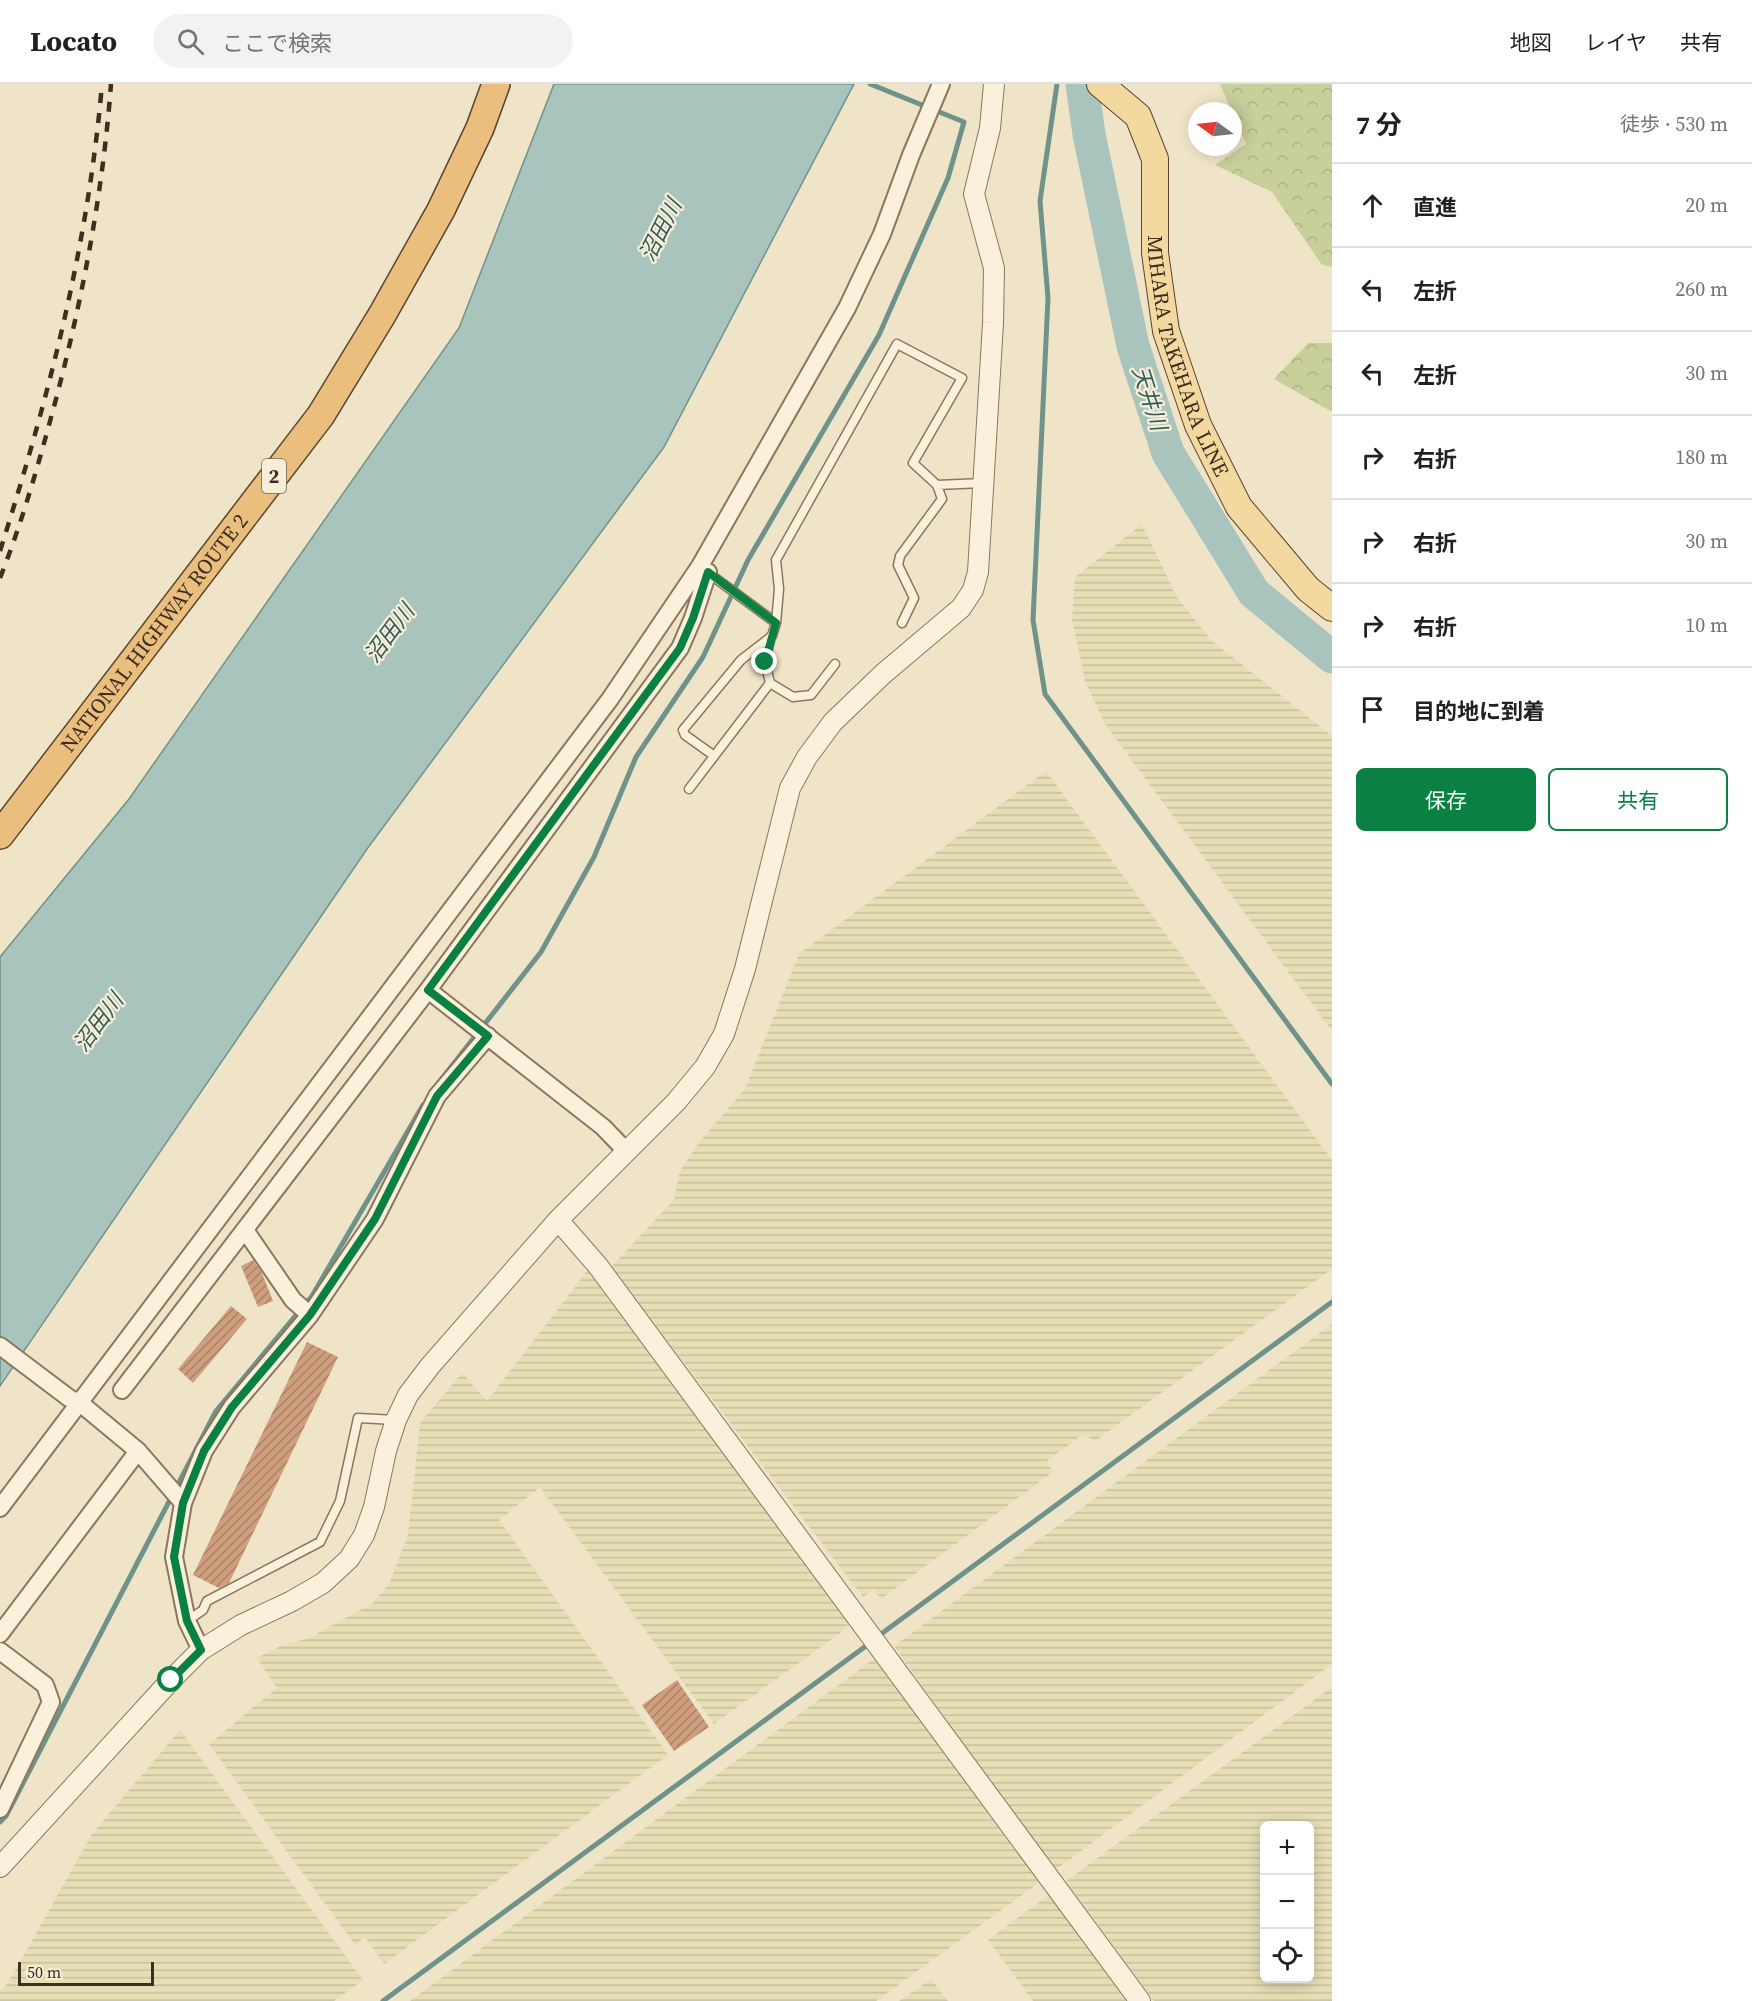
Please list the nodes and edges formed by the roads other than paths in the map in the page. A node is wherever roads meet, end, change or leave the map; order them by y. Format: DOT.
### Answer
graph roads {
  1 [pos="496,84"];
  2 [pos="941,84"];
  3 [pos="994,84"];
  4 [pos="1114,90"];
  5 [pos="983,483"];
  6 [pos="938,485"];
  7 [pos="704,569"];
  8 [pos="1332,608"];
  9 [pos="776,623"];
  10 [pos="902,623"];
  11 [pos="772,636"];
  12 [pos="835,664"];
  13 [pos="770,683"];
  14 [pos="713,755"];
  15 [pos="689,789"];
  16 [pos="0,835"];
  17 [pos="428,990"];
  18 [pos="488,1036"];
  19 [pos="627,1152"];
  20 [pos="558,1220"];
  21 [pos="244,1230"];
  22 [pos="310,1315"];
  23 [pos="0,1346"];
  24 [pos="122,1390"];
  25 [pos="74,1401"];
  26 [pos="396,1420"];
  27 [pos="138,1451"];
  28 [pos="183,1503"];
  29 [pos="0,1508"];
  30 [pos="187,1621"];
  31 [pos="0,1634"];
  32 [pos="201,1650"];
  33 [pos="0,1651"];
  34 [pos="0,1809"];
  35 [pos="0,1867"];
  36 [pos="1140,2001"];
  1 -- 16 [label="highway, NATIONAL HIGHWAY ROUTE 2 / 2"];
  2 -- 7 [label="street"];
  3 -- 5 [label="street"];
  4 -- 8 [label="main road, MIHARA TAKEHARA LINE"];
  5 -- 6 [label="lane"];
  5 -- 19 [label="street"];
  6 -- 9 [label="lane"];
  6 -- 10 [label="lane"];
  7 -- 9 [label="lane"];
  7 -- 17 [label="street"];
  7 -- 25 [label="street"];
  9 -- 11 [label="lane"];
  11 -- 13 [label="lane"];
  11 -- 14 [label="lane"];
  12 -- 13 [label="lane"];
  13 -- 14 [label="lane"];
  14 -- 15 [label="lane"];
  17 -- 18 [label="street"];
  17 -- 21 [label="street"];
  18 -- 19 [label="street"];
  18 -- 22 [label="street"];
  19 -- 20 [label="street"];
  20 -- 26 [label="street"];
  20 -- 36 [label="street"];
  21 -- 22 [label="street"];
  21 -- 24 [label="street"];
  22 -- 28 [label="street"];
  23 -- 25 [label="street"];
  25 -- 27 [label="street"];
  25 -- 29 [label="street"];
  26 -- 30 [label="lane"];
  26 -- 32 [label="street"];
  27 -- 28 [label="street"];
  27 -- 31 [label="street"];
  28 -- 30 [label="street"];
  30 -- 32 [label="street"];
  32 -- 35 [label="street"];
  33 -- 34 [label="street"];
}
